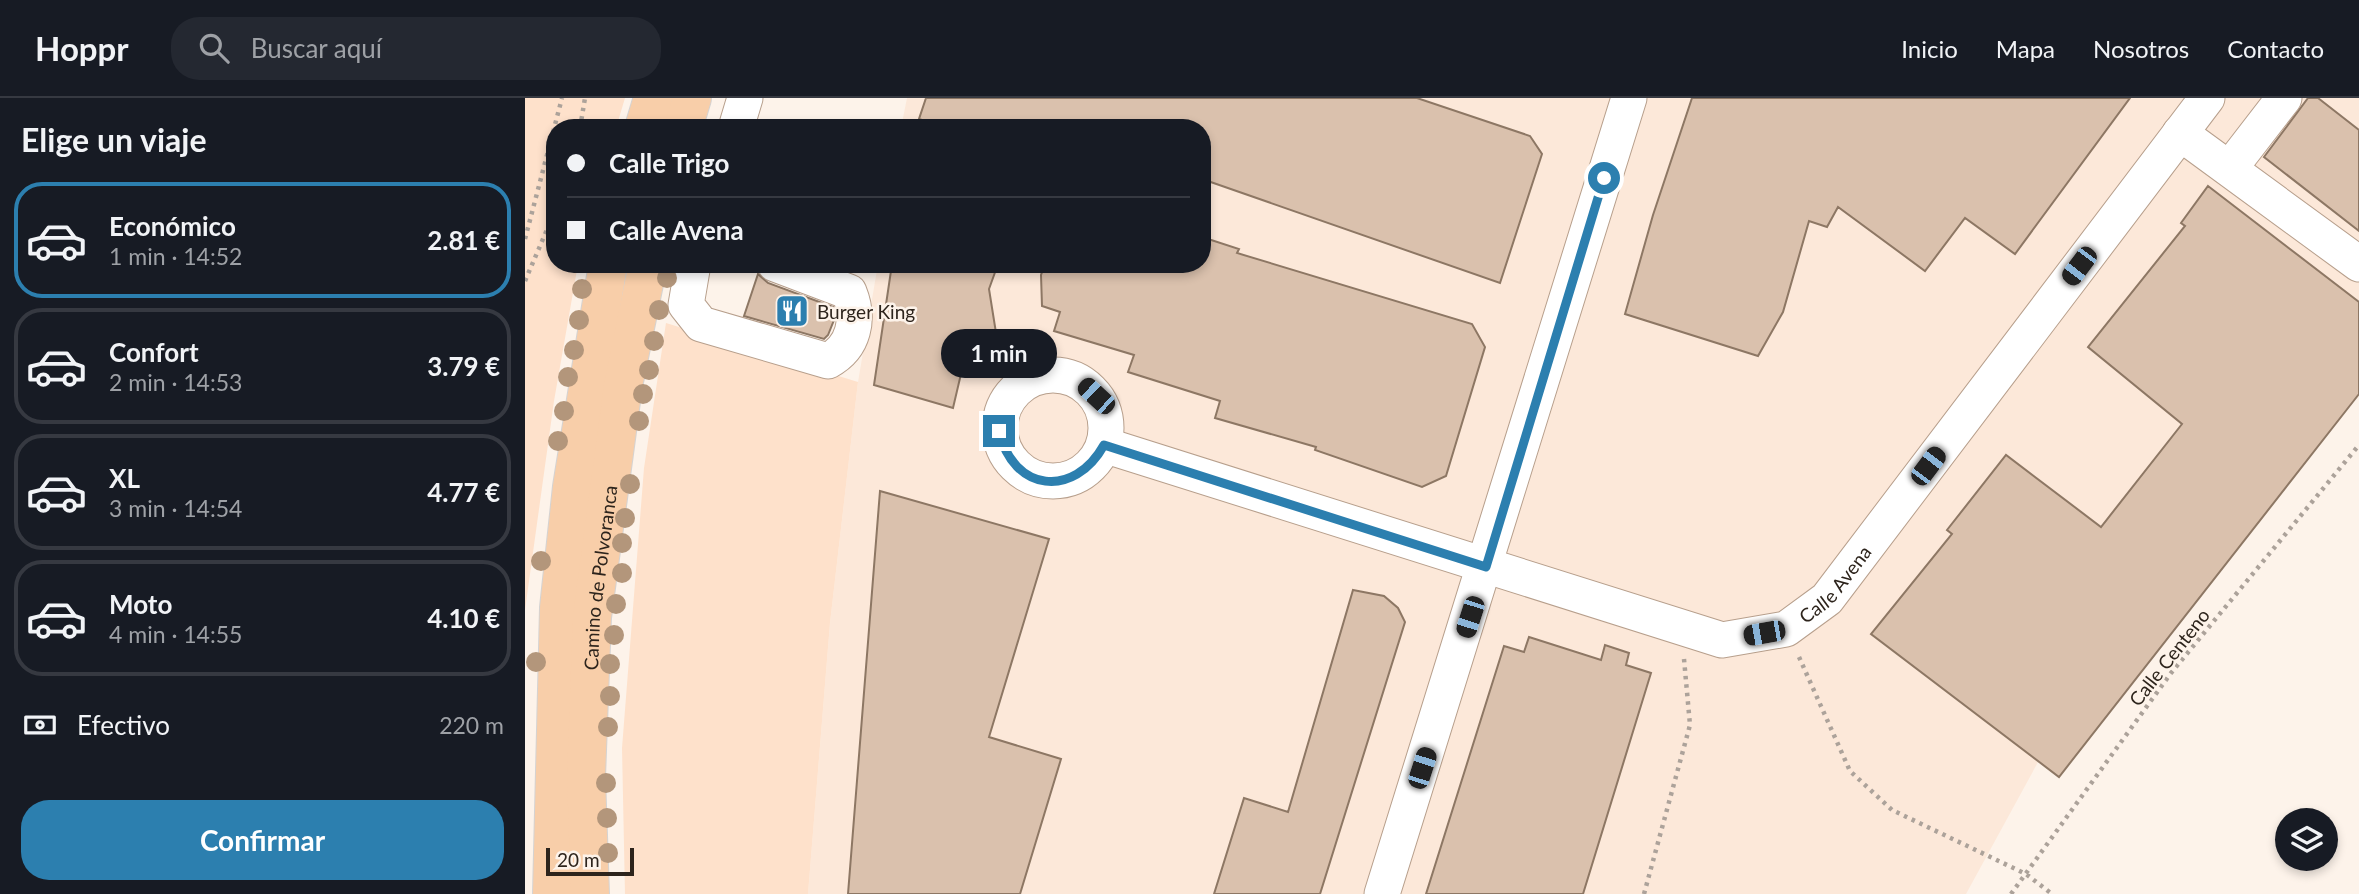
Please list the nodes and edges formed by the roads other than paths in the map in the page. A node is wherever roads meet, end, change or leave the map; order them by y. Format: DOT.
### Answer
graph roads {
  1 [pos="653,98"];
  2 [pos="692,98"];
  3 [pos="745,98"];
  4 [pos="2207,98"];
  5 [pos="2284,98"];
  6 [pos="1626,99"];
  7 [pos="647,119"];
  8 [pos="686,119"];
  9 [pos="739,119"];
  10 [pos="2180,133"];
  11 [pos="2230,168"];
  12 [pos="2359,264"];
  13 [pos="607,273"];
  14 [pos="646,273"];
  15 [pos="691,273"];
  16 [pos="799,273"];
  17 [pos="1104,445"];
  18 [pos="1486,567"];
  19 [pos="552,894"];
  20 [pos="590,894"];
  21 [pos="1382,894"];
  1 -- 7 [label="main road"];
  2 -- 8 [label="main road"];
  3 -- 9 [label="street"];
  4 -- 10 [label="street, Calle Avena"];
  5 -- 11 [label="street"];
  6 -- 18 [label="street"];
  10 -- 11 [label="street"];
  10 -- 18 [label="street, Calle Avena"];
  11 -- 12 [label="street"];
  13 -- 19 [label="main road, Camino de Polvoranca"];
  14 -- 20 [label="main road, Camino de Polvoranca"];
  15 -- 16 [label="street"];
  17 -- 18 [label="street, Calle Avena"];
  18 -- 21 [label="street"];
}
